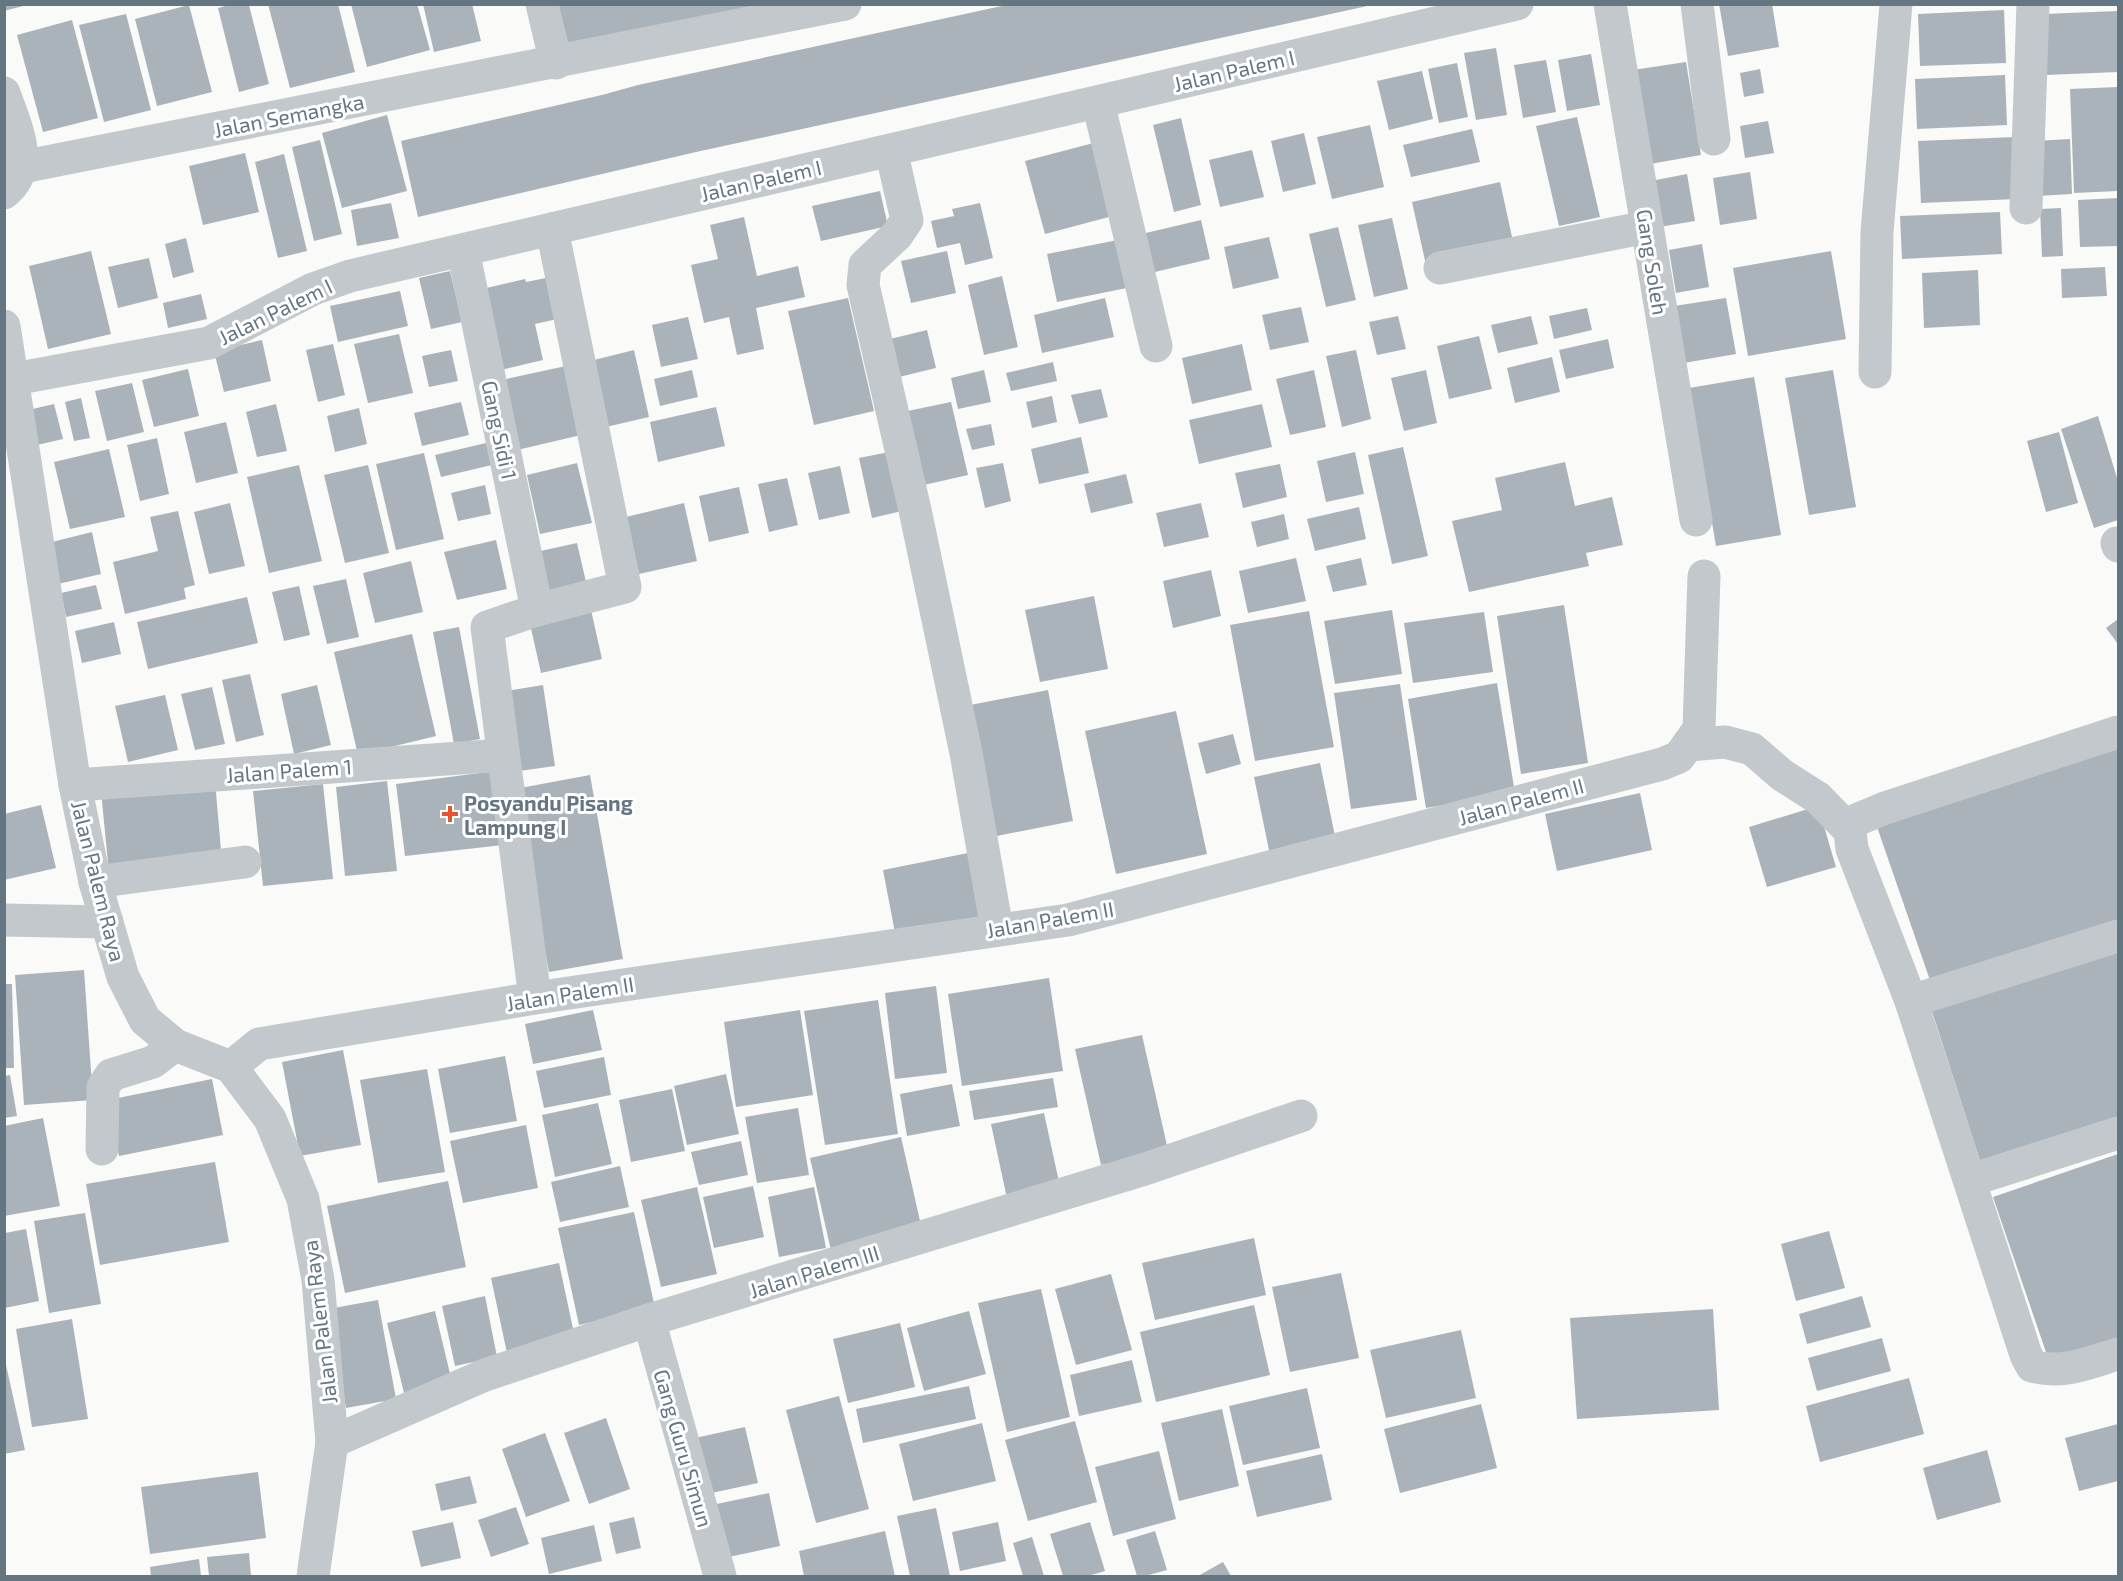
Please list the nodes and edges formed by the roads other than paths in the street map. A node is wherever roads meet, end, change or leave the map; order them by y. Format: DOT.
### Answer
graph roads {
  1 [pos="542,4"];
  2 [pos="845,4"];
  3 [pos="1517,4"];
  4 [pos="1610,4"];
  5 [pos="1696,4"];
  6 [pos="1896,4"];
  7 [pos="2033,4"];
  8 [pos="556,63"];
  9 [pos="4,93"];
  10 [pos="1098,102"];
  11 [pos="1714,139"];
  12 [pos="891,150"];
  13 [pos="13,180"];
  14 [pos="2026,208"];
  15 [pos="1647,227"];
  16 [pos="552,229"];
  17 [pos="463,250"];
  18 [pos="1440,268"];
  19 [pos="4,326"];
  20 [pos="1156,346"];
  21 [pos="1875,372"];
  22 [pos="14,379"];
  23 [pos="1696,520"];
  24 [pos="1704,576"];
  25 [pos="537,610"];
  26 [pos="2118,732"];
  27 [pos="1688,745"];
  28 [pos="503,755"];
  29 [pos="75,785"];
  30 [pos="1850,831"];
  31 [pos="245,862"];
  32 [pos="95,882"];
  33 [pos="4,920"];
  34 [pos="107,922"];
  35 [pos="997,929"];
  36 [pos="2118,936"];
  37 [pos="535,998"];
  38 [pos="1911,1001"];
  39 [pos="175,1045"];
  40 [pos="231,1067"];
  41 [pos="1301,1116"];
  42 [pos="2118,1133"];
  43 [pos="102,1149"];
  44 [pos="1971,1180"];
  45 [pos="648,1320"];
  46 [pos="2118,1354"];
  47 [pos="332,1442"];
  48 [pos="313,1576"];
  49 [pos="720,1576"];
  1 -- 8 [label="street"];
  2 -- 8 [label="street, Jalan Semangka"];
  3 -- 10 [label="street, Jalan Palem I"];
  4 -- 15 [label="street, Gang Soleh"];
  5 -- 11 [label="street"];
  6 -- 21 [label="street"];
  7 -- 14 [label="street"];
  8 -- 13 [label="street, Jalan Semangka"];
  9 -- 13 [label="street"];
  10 -- 12 [label="street, Jalan Palem I"];
  10 -- 20 [label="street"];
  12 -- 16 [label="street, Jalan Palem I"];
  12 -- 35 [label="street"];
  15 -- 18 [label="street"];
  15 -- 23 [label="street, Gang Soleh"];
  16 -- 17 [label="street, Jalan Palem I"];
  16 -- 25 [label="street"];
  17 -- 22 [label="street, Jalan Palem I"];
  17 -- 25 [label="street, Gang Sidi 1"];
  19 -- 22 [label="street, Jalan Palem Raya"];
  22 -- 29 [label="street, Jalan Palem Raya"];
  24 -- 27 [label="street, Jalan Palem II"];
  25 -- 28 [label="street"];
  26 -- 30 [label="street"];
  27 -- 30 [label="street"];
  27 -- 35 [label="street, Jalan Palem II"];
  28 -- 29 [label="street, Jalan Palem 1"];
  28 -- 37 [label="street"];
  29 -- 32 [label="street, Jalan Palem Raya"];
  30 -- 38 [label="street"];
  31 -- 32 [label="street"];
  32 -- 34 [label="street, Jalan Palem Raya"];
  33 -- 34 [label="street"];
  34 -- 39 [label="street, Jalan Palem Raya"];
  35 -- 37 [label="street, Jalan Palem II"];
  36 -- 38 [label="street"];
  37 -- 40 [label="street, Jalan Palem II"];
  38 -- 44 [label="street"];
  39 -- 40 [label="street, Jalan Palem Raya"];
  39 -- 43 [label="street"];
  40 -- 47 [label="street, Jalan Palem Raya"];
  41 -- 45 [label="street, Jalan Palem III"];
  42 -- 44 [label="street"];
  44 -- 46 [label="street"];
  45 -- 47 [label="street, Jalan Palem III"];
  45 -- 49 [label="street, Gang Guru Simun"];
  47 -- 48 [label="street, Jalan Palem Raya"];
}
